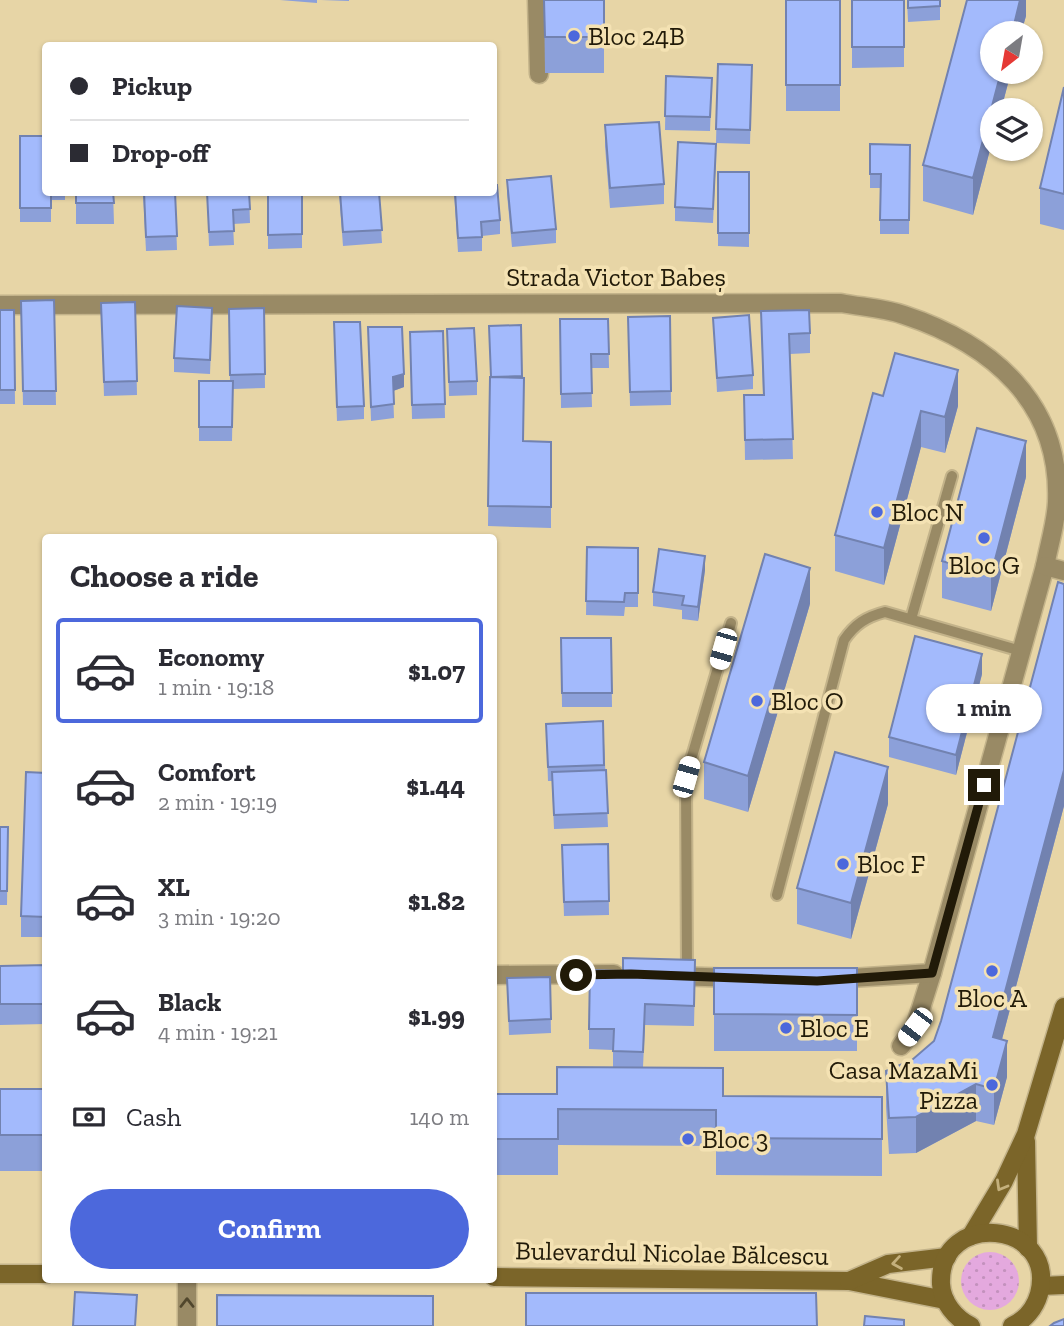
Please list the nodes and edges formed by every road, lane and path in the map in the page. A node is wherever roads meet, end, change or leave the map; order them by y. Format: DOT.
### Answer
graph roads {
  1 [pos="537,0"];
  2 [pos="539,74"];
  3 [pos="0,305"];
  4 [pos="951,476"];
  5 [pos="1045,566"];
  6 [pos="1064,571"];
  7 [pos="911,619"];
  8 [pos="731,623"];
  9 [pos="1021,651"];
  10 [pos="777,895"];
  11 [pos="932,973"];
  12 [pos="631,974"];
  13 [pos="497,975"];
  14 [pos="653,975"];
  15 [pos="687,976"];
  16 [pos="752,978"];
  17 [pos="817,981"];
  18 [pos="1064,1007"];
  19 [pos="901,1046"];
  20 [pos="1026,1134"];
  21 [pos="971,1236"];
  22 [pos="1028,1248"];
  23 [pos="947,1257"];
  24 [pos="0,1274"];
  25 [pos="42,1274"];
  26 [pos="497,1277"];
  27 [pos="849,1281"];
  28 [pos="187,1283"];
  29 [pos="1064,1285"];
  30 [pos="1041,1286"];
  31 [pos="950,1313"];
  32 [pos="187,1326"];
  33 [pos="971,1326"];
  34 [pos="1012,1326"];
  1 -- 2 [label="street"];
  3 -- 5 [label="street, Strada Victor Babeș"];
  4 -- 7 [label="lane"];
  5 -- 6 [label="street"];
  5 -- 9 [label="street, Strada Victor Babeș"];
  7 -- 9 [label="lane"];
  7 -- 10 [label="lane"];
  8 -- 15 [label="lane"];
  9 -- 11 [label="street, Strada Victor Babeș"];
  11 -- 17 [label="street"];
  11 -- 19 [label="street, Strada Victor Babeș"];
  12 -- 13 [label="street"];
  14 -- 15 [label="street"];
  15 -- 16 [label="street"];
  18 -- 20 [label="main road"];
  20 -- 21 [label="main road, one-way"];
  20 -- 22 [label="main road"];
  21 -- 22 [label="main road"];
  21 -- 23 [label="main road"];
  22 -- 30 [label="main road"];
  23 -- 27 [label="main road, Bulevardul Nicolae Bălcescu, one-way"];
  23 -- 31 [label="main road"];
  24 -- 25 [label="main road"];
  26 -- 27 [label="main road, Bulevardul Nicolae Bălcescu"];
  27 -- 31 [label="main road, Bulevardul Nicolae Bălcescu"];
  32 -- 28 [label="street, one-way"];
  29 -- 30 [label="main road"];
  30 -- 34 [label="main road"];
  31 -- 33 [label="main road"];
}
